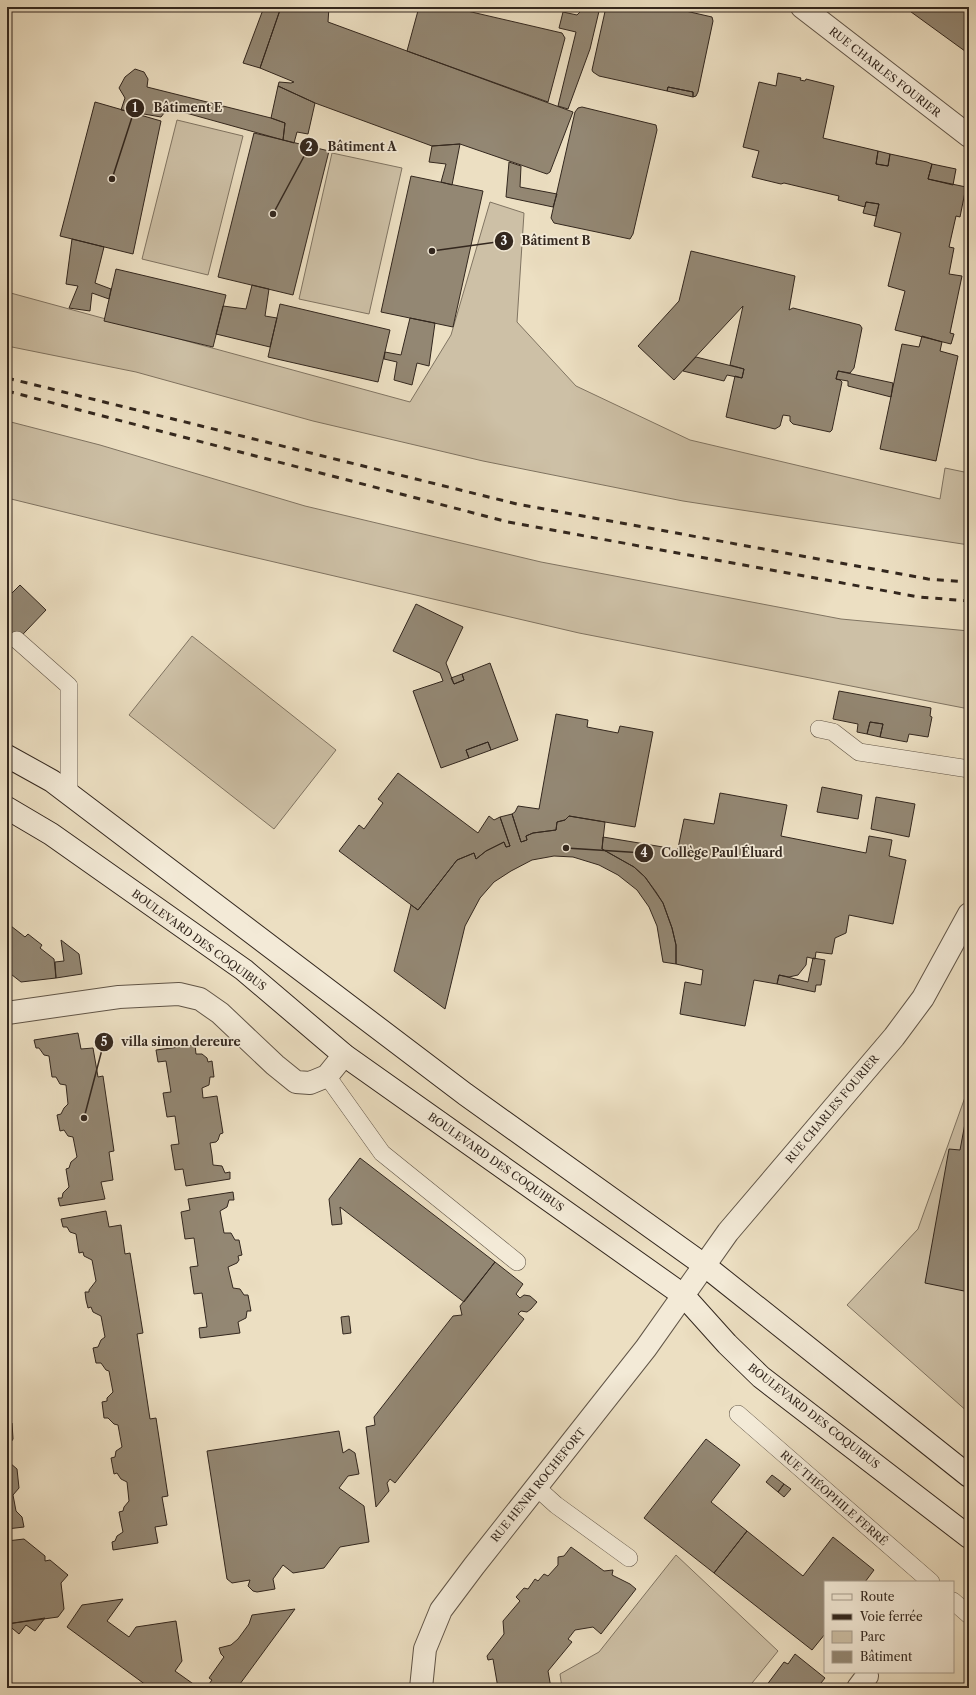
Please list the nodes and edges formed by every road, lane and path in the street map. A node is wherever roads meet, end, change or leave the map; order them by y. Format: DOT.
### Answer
graph roads {
  1 [pos="802,7"];
  2 [pos="969,136"];
  3 [pos="17,640"];
  4 [pos="819,729"];
  5 [pos="7,756"];
  6 [pos="969,769"];
  7 [pos="69,794"];
  8 [pos="7,808"];
  9 [pos="969,914"];
  10 [pos="7,1013"];
  11 [pos="344,1055"];
  12 [pos="327,1076"];
  13 [pos="517,1262"];
  14 [pos="704,1265"];
  15 [pos="683,1295"];
  16 [pos="738,1414"];
  17 [pos="969,1476"];
  18 [pos="536,1487"];
  19 [pos="969,1537"];
  20 [pos="629,1558"];
  21 [pos="930,1581"];
  22 [pos="954,1602"];
  23 [pos="969,1615"];
  24 [pos="421,1688"];
  1 -- 2 [label="main road, RUE CHARLES FOURIER"];
  3 -- 7 [label="lane"];
  4 -- 6 [label="lane"];
  5 -- 7 [label="main road"];
  7 -- 14 [label="main road"];
  8 -- 11 [label="main road, BOULEVARD DES COQUIBUS"];
  9 -- 14 [label="main road, RUE CHARLES FOURIER"];
  10 -- 12 [label="main road"];
  11 -- 12 [label="main road"];
  11 -- 15 [label="main road, BOULEVARD DES COQUIBUS"];
  12 -- 13 [label="lane"];
  14 -- 15 [label="main road, RUE CHARLES FOURIER"];
  14 -- 17 [label="main road"];
  15 -- 18 [label="main road, RUE HENRI ROCHEFORT"];
  15 -- 19 [label="main road, BOULEVARD DES COQUIBUS"];
  16 -- 21 [label="lane, RUE THÉOPHILE FERRÉ"];
  18 -- 20 [label="lane"];
  18 -- 24 [label="main road, RUE HENRI ROCHEFORT"];
  22 -- 23 [label="lane"];
}
